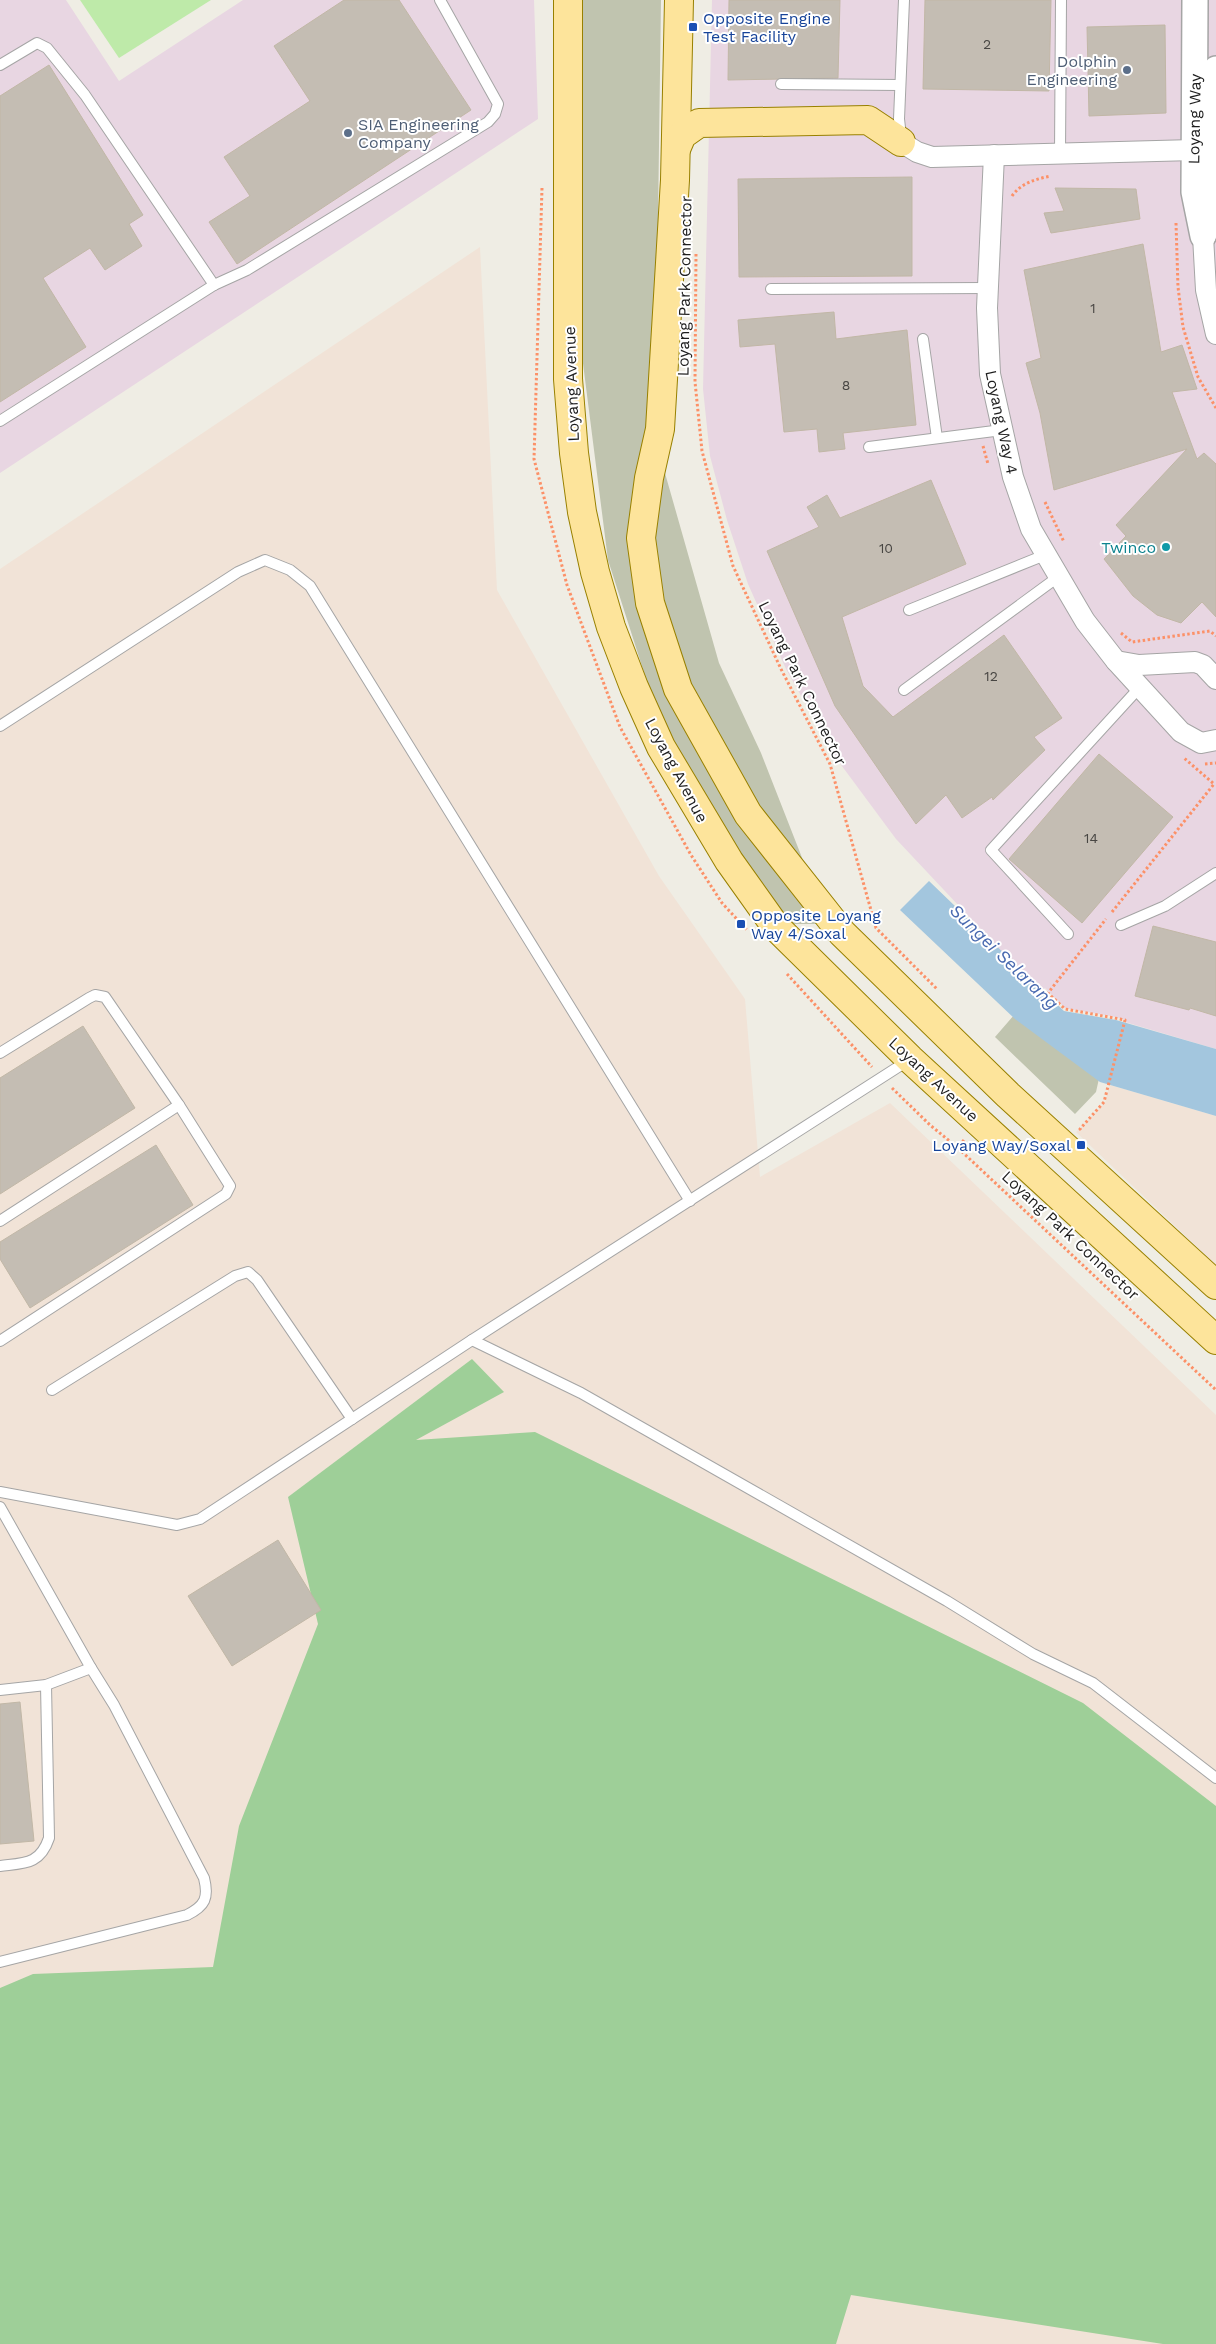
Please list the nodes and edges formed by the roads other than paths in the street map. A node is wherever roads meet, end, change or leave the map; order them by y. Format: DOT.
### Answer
graph roads {
  1 [pos="440,0"];
  2 [pos="568,0"];
  3 [pos="679,0"];
  4 [pos="904,0"];
  5 [pos="1061,0"];
  6 [pos="1195,0"];
  7 [pos="0,65"];
  8 [pos="1216,70"];
  9 [pos="781,84"];
  10 [pos="900,85"];
  11 [pos="1216,127"];
  12 [pos="902,142"];
  13 [pos="676,149"];
  14 [pos="1194,150"];
  15 [pos="1060,154"];
  16 [pos="994,156"];
  17 [pos="1216,181"];
  18 [pos="1216,194"];
  19 [pos="1203,236"];
  20 [pos="214,285"];
  21 [pos="988,288"];
  22 [pos="771,289"];
  23 [pos="1216,334"];
  24 [pos="923,339"];
  25 [pos="0,421"];
  26 [pos="1002,430"];
  27 [pos="937,438"];
  28 [pos="869,447"];
  29 [pos="1044,554"];
  30 [pos="1058,577"];
  31 [pos="909,610"];
  32 [pos="1116,660"];
  33 [pos="1216,679"];
  34 [pos="1140,687"];
  35 [pos="904,690"];
  36 [pos="0,726"];
  37 [pos="1206,741"];
  38 [pos="1216,873"];
  39 [pos="1121,925"];
  40 [pos="1068,934"];
  41 [pos="0,1053"];
  42 [pos="910,1059"];
  43 [pos="179,1105"];
  44 [pos="690,1201"];
  45 [pos="0,1221"];
  46 [pos="1216,1285"];
  47 [pos="472,1340"];
  48 [pos="1216,1340"];
  49 [pos="0,1341"];
  50 [pos="52,1390"];
  51 [pos="352,1419"];
  52 [pos="0,1492"];
  53 [pos="0,1507"];
  54 [pos="91,1668"];
  55 [pos="46,1685"];
  56 [pos="0,1690"];
  57 [pos="1216,1778"];
  58 [pos="0,1866"];
  59 [pos="0,1962"];
  1 -- 20 [label="lane"];
  2 -- 42 [label="main road, Loyang Avenue"];
  3 -- 13 [label="main road"];
  4 -- 10 [label="lane"];
  5 -- 15 [label="lane"];
  6 -- 14 [label="street, Loyang Way"];
  7 -- 20 [label="lane"];
  8 -- 11 [label="street, Loyang Way"];
  9 -- 10 [label="lane"];
  10 -- 12 [label="lane"];
  11 -- 14 [label="street"];
  11 -- 17 [label="street, Loyang Way"];
  12 -- 13 [label="main road"];
  12 -- 16 [label="street"];
  13 -- 46 [label="main road"];
  14 -- 15 [label="street"];
  14 -- 17 [label="street"];
  14 -- 19 [label="street, Loyang Way"];
  15 -- 16 [label="street"];
  16 -- 21 [label="street, Loyang Way 4"];
  17 -- 18 [label="street, Loyang Way"];
  18 -- 19 [label="street, Loyang Way"];
  19 -- 23 [label="street, Loyang Way"];
  20 -- 25 [label="lane"];
  21 -- 22 [label="lane"];
  21 -- 26 [label="street, Loyang Way 4"];
  24 -- 27 [label="lane"];
  26 -- 27 [label="lane"];
  26 -- 29 [label="street, Loyang Way 4"];
  27 -- 28 [label="lane"];
  29 -- 30 [label="street, Loyang Way 4"];
  29 -- 31 [label="lane"];
  30 -- 32 [label="street, Loyang Way 4"];
  30 -- 35 [label="lane"];
  32 -- 33 [label="street"];
  32 -- 34 [label="street, Loyang Way 4"];
  34 -- 37 [label="street, Loyang Way 4"];
  34 -- 40 [label="lane"];
  36 -- 44 [label="lane"];
  38 -- 39 [label="lane"];
  41 -- 43 [label="lane"];
  42 -- 44 [label="lane"];
  42 -- 48 [label="main road, Loyang Avenue"];
  43 -- 45 [label="lane"];
  43 -- 49 [label="lane"];
  44 -- 47 [label="lane"];
  47 -- 51 [label="lane"];
  47 -- 57 [label="lane"];
  50 -- 51 [label="lane"];
  51 -- 52 [label="lane"];
  53 -- 54 [label="lane"];
  54 -- 55 [label="lane"];
  54 -- 59 [label="lane"];
  55 -- 56 [label="lane"];
  55 -- 58 [label="lane"];
}
